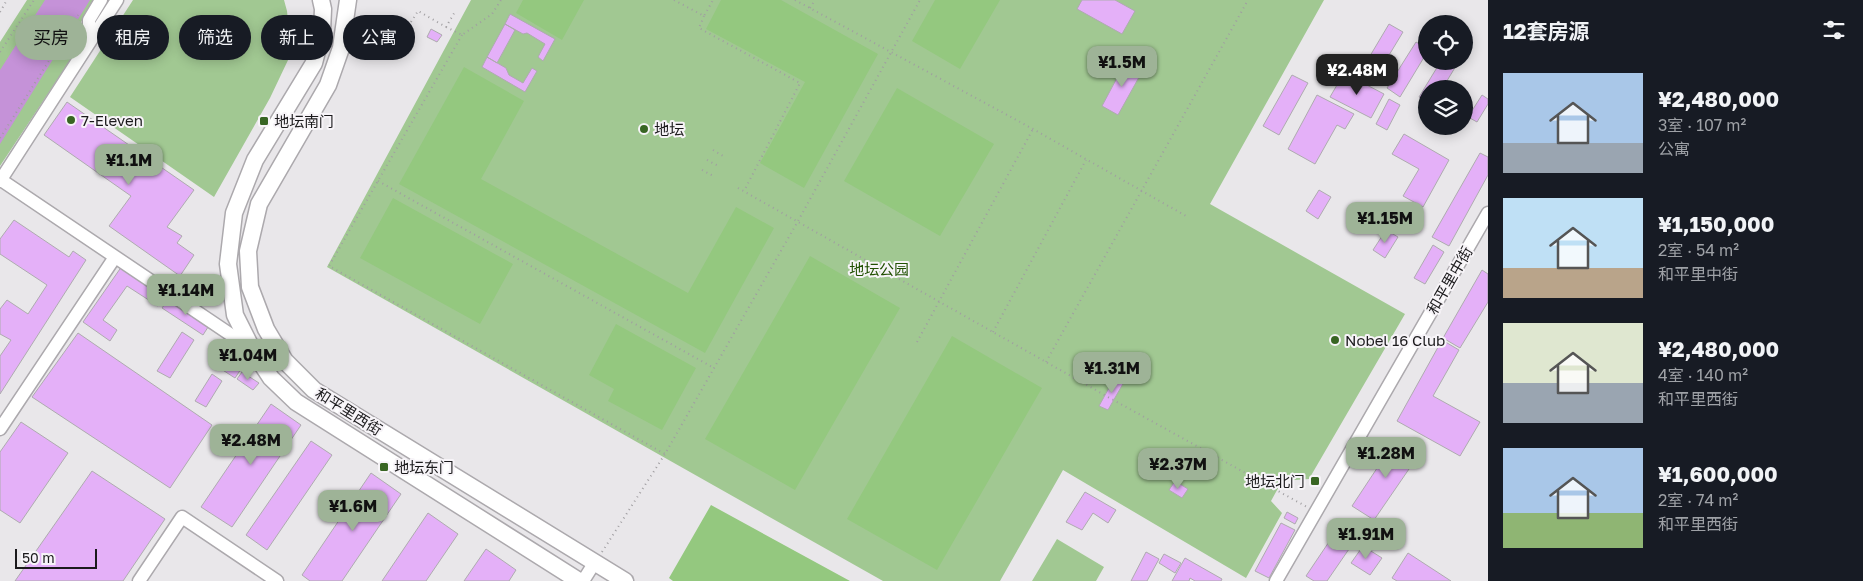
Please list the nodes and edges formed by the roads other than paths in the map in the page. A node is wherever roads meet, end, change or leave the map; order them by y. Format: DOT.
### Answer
graph roads {
  1 [pos="101,0"];
  2 [pos="117,0"];
  3 [pos="321,0"];
  4 [pos="348,0"];
  5 [pos="89,42"];
  6 [pos="0,181"];
  7 [pos="1488,213"];
  8 [pos="115,256"];
  9 [pos="252,349"];
  10 [pos="0,429"];
  11 [pos="595,562"];
  12 [pos="139,581"];
  13 [pos="277,581"];
  14 [pos="581,581"];
  15 [pos="625,581"];
  16 [pos="1276,581"];
  1 -- 5 [label="street"];
  2 -- 5 [label="street"];
  3 -- 9 [label="main road, 和平里西街"];
  4 -- 11 [label="main road, 和平里西街"];
  5 -- 6 [label="street"];
  6 -- 8 [label="street"];
  7 -- 16 [label="street, 和平里中街"];
  8 -- 9 [label="street"];
  8 -- 10 [label="street"];
  9 -- 14 [label="main road, 和平里西街"];
  11 -- 14 [label="street"];
  11 -- 15 [label="main road, 和平里西街"];
  12 -- 13 [label="street"];
}
